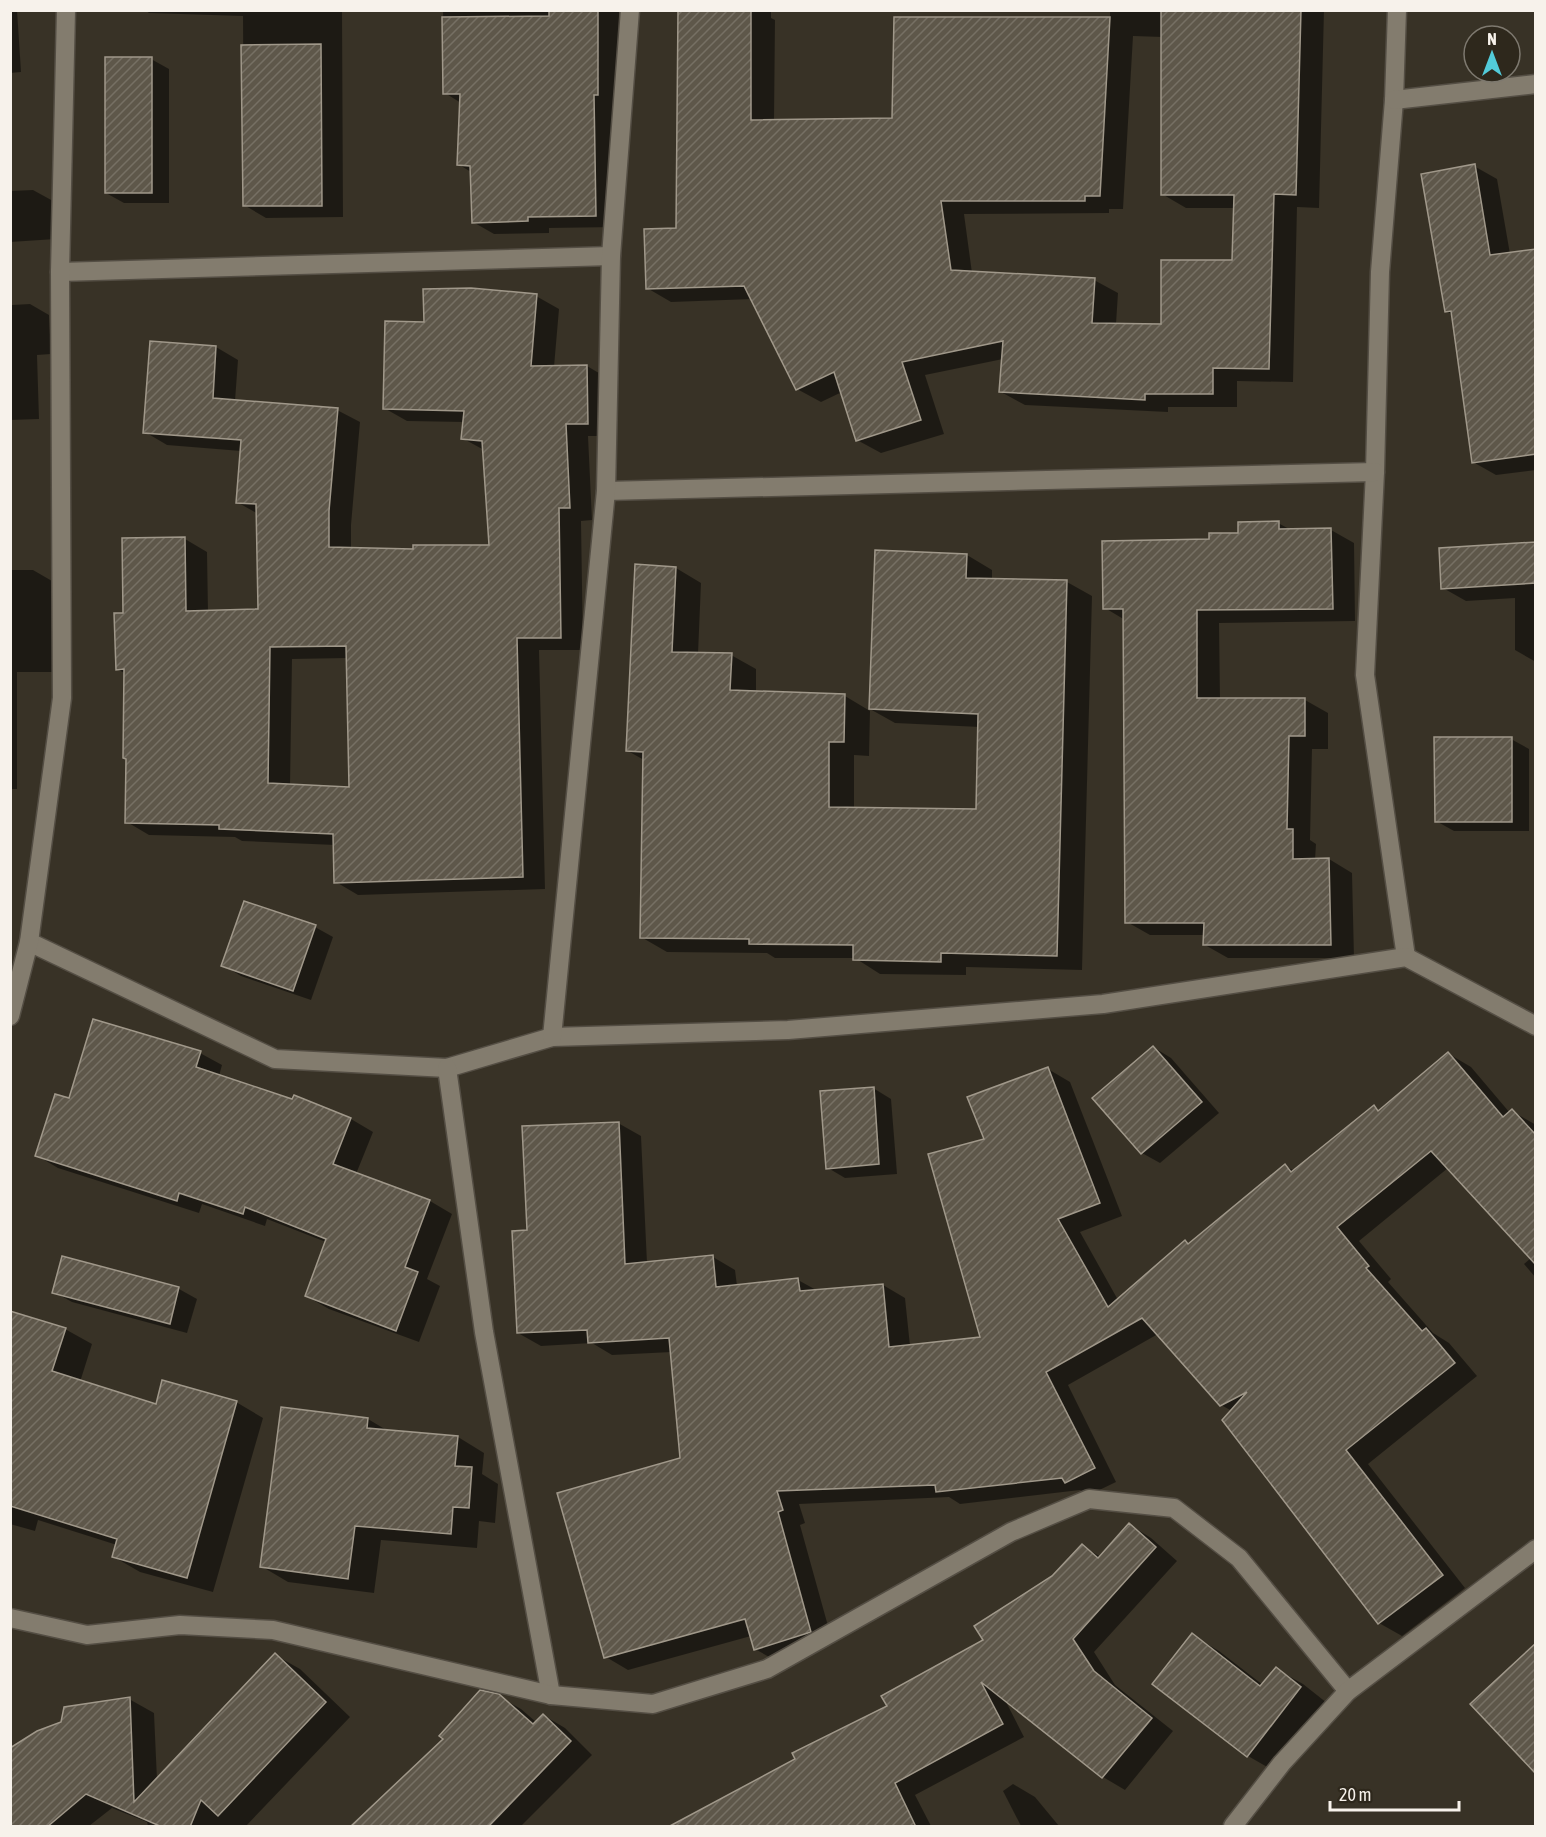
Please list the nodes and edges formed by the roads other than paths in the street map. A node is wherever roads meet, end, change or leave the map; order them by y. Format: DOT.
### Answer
graph roads {
  1 [pos="66,10"];
  2 [pos="630,10"];
  3 [pos="1397,10"];
  4 [pos="1536,84"];
  5 [pos="1394,100"];
  6 [pos="611,256"];
  7 [pos="60,272"];
  8 [pos="1375,472"];
  9 [pos="606,490"];
  10 [pos="29,942"];
  11 [pos="1406,957"];
  12 [pos="10,1016"];
  13 [pos="1536,1026"];
  14 [pos="552,1037"];
  15 [pos="447,1068"];
  16 [pos="1536,1548"];
  17 [pos="10,1618"];
  18 [pos="1348,1691"];
  19 [pos="551,1695"];
  20 [pos="1233,1827"];
  1 -- 7 [label="street"];
  2 -- 6 [label="street"];
  3 -- 5 [label="street"];
  4 -- 5 [label="street"];
  5 -- 8 [label="street"];
  6 -- 7 [label="street"];
  6 -- 9 [label="street"];
  7 -- 10 [label="street"];
  8 -- 9 [label="street"];
  8 -- 11 [label="street"];
  9 -- 14 [label="street"];
  10 -- 12 [label="street"];
  10 -- 15 [label="street"];
  11 -- 13 [label="street"];
  11 -- 14 [label="street"];
  14 -- 15 [label="street"];
  15 -- 19 [label="street"];
  16 -- 18 [label="street"];
  17 -- 19 [label="street"];
  18 -- 19 [label="street"];
  18 -- 20 [label="street"];
}
